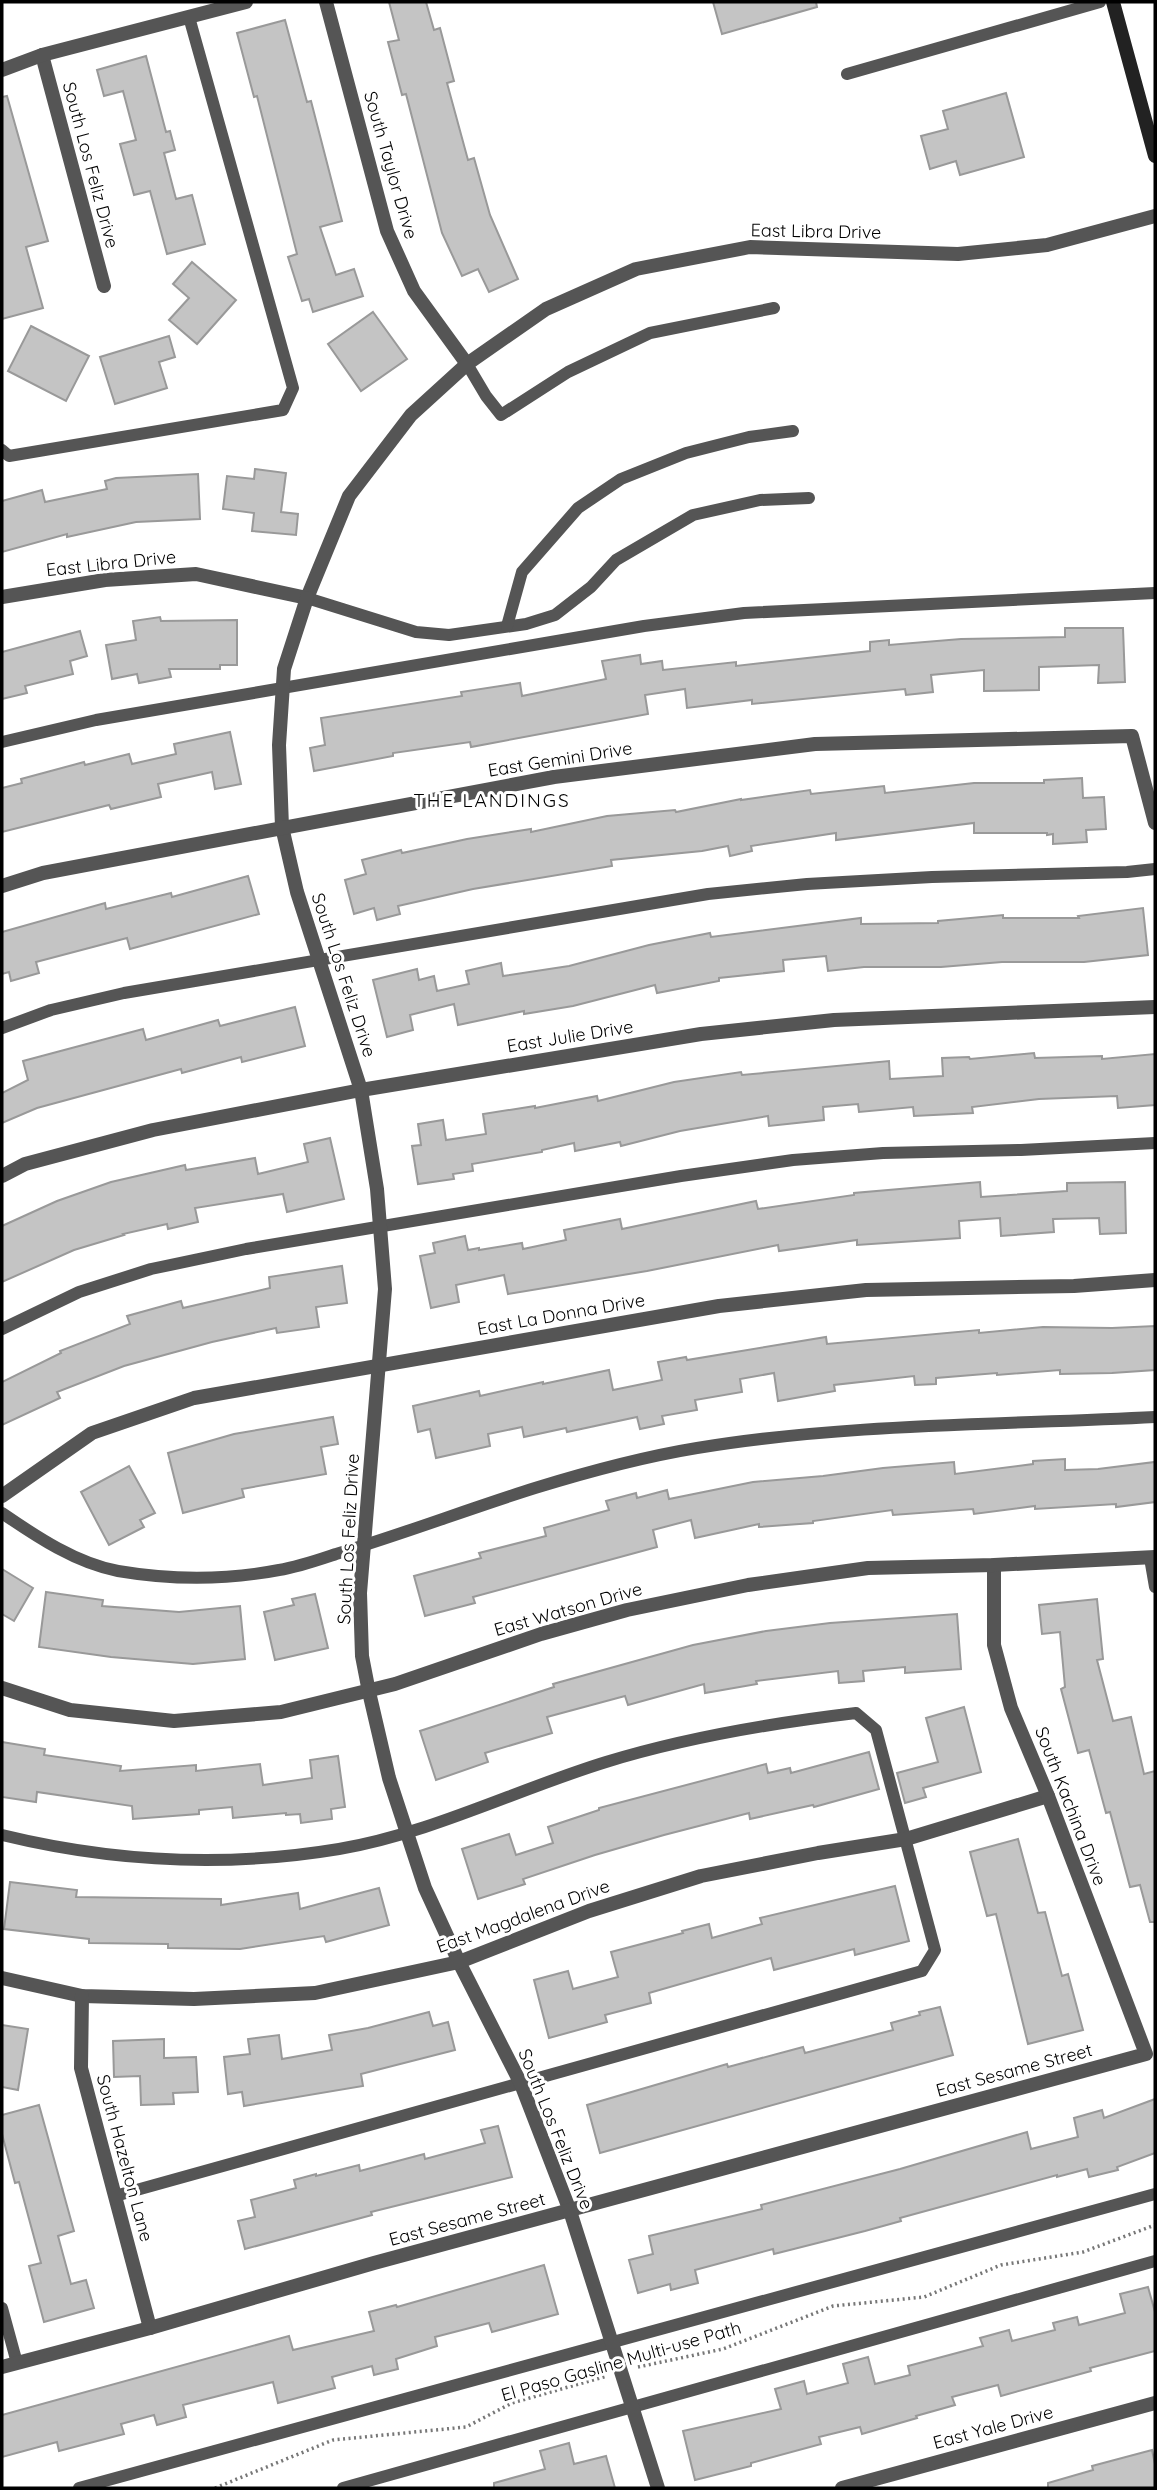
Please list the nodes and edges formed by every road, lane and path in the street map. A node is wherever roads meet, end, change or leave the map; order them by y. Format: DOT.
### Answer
graph roads {
  1 [pos="246,2"];
  2 [pos="326,2"];
  3 [pos="1100,2"];
  4 [pos="1113,2"];
  5 [pos="189,17"];
  6 [pos="42,55"];
  7 [pos="2,70"];
  8 [pos="847,74"];
  9 [pos="1155,156"];
  10 [pos="1155,216"];
  11 [pos="104,286"];
  12 [pos="774,308"];
  13 [pos="467,364"];
  14 [pos="793,431"];
  15 [pos="2,450"];
  16 [pos="809,498"];
  17 [pos="1155,593"];
  18 [pos="2,597"];
  19 [pos="307,598"];
  20 [pos="507,626"];
  21 [pos="283,688"];
  22 [pos="2,742"];
  23 [pos="1155,823"];
  24 [pos="282,827"];
  25 [pos="1155,869"];
  26 [pos="2,886"];
  27 [pos="319,960"];
  28 [pos="1155,1007"];
  29 [pos="2,1028"];
  30 [pos="361,1090"];
  31 [pos="1155,1143"];
  32 [pos="2,1176"];
  33 [pos="380,1228"];
  34 [pos="1155,1280"];
  35 [pos="2,1329"];
  36 [pos="380,1366"];
  37 [pos="1155,1417"];
  38 [pos="2,1496"];
  39 [pos="2,1513"];
  40 [pos="363,1546"];
  41 [pos="1152,1557"];
  42 [pos="994,1565"];
  43 [pos="1155,1587"];
  44 [pos="2,1688"];
  45 [pos="369,1692"];
  46 [pos="1048,1796"];
  47 [pos="406,1833"];
  48 [pos="2,1835"];
  49 [pos="906,1839"];
  50 [pos="459,1962"];
  51 [pos="2,1978"];
  52 [pos="82,1996"];
  53 [pos="1146,2054"];
  54 [pos="521,2084"];
  55 [pos="1155,2194"];
  56 [pos="115,2196"];
  57 [pos="570,2211"];
  58 [pos="1155,2225"];
  59 [pos="1155,2260"];
  60 [pos="2,2308"];
  61 [pos="150,2328"];
  62 [pos="611,2342"];
  63 [pos="17,2363"];
  64 [pos="2,2367"];
  65 [pos="621,2372"];
  66 [pos="1155,2403"];
  67 [pos="632,2407"];
  68 [pos="79,2488"];
  69 [pos="215,2488"];
  70 [pos="343,2488"];
  71 [pos="658,2488"];
  72 [pos="842,2488"];
  1 -- 5 [label="street"];
  2 -- 13 [label="street, South Taylor Drive"];
  3 -- 8 [label="lane"];
  4 -- 9 [label="main road"];
  5 -- 6 [label="street"];
  5 -- 15 [label="lane"];
  6 -- 7 [label="street"];
  6 -- 11 [label="street, South Los Feliz Drive"];
  10 -- 13 [label="street, East Libra Drive"];
  12 -- 13 [label="lane"];
  13 -- 19 [label="street, East Libra Drive"];
  14 -- 20 [label="lane"];
  16 -- 20 [label="lane"];
  17 -- 21 [label="lane"];
  18 -- 19 [label="street, East Libra Drive"];
  19 -- 20 [label="lane"];
  19 -- 21 [label="street, South Los Feliz Drive"];
  21 -- 22 [label="lane"];
  21 -- 24 [label="street, South Los Feliz Drive"];
  23 -- 24 [label="street, East Gemini Drive"];
  24 -- 26 [label="street, East Gemini Drive"];
  24 -- 27 [label="street, South Los Feliz Drive"];
  25 -- 27 [label="lane"];
  27 -- 29 [label="lane"];
  27 -- 30 [label="street, South Los Feliz Drive"];
  28 -- 30 [label="street, East Julie Drive"];
  30 -- 32 [label="street, East Julie Drive"];
  30 -- 33 [label="street, South Los Feliz Drive"];
  31 -- 33 [label="lane"];
  33 -- 35 [label="lane"];
  33 -- 36 [label="street, South Los Feliz Drive"];
  34 -- 36 [label="street, East La Donna Drive"];
  36 -- 38 [label="street, East La Donna Drive"];
  36 -- 40 [label="street, South Los Feliz Drive"];
  37 -- 40 [label="lane"];
  39 -- 40 [label="lane"];
  40 -- 45 [label="street, South Los Feliz Drive"];
  41 -- 42 [label="street, East Watson Drive"];
  41 -- 43 [label="lane"];
  42 -- 45 [label="street, East Watson Drive"];
  42 -- 46 [label="street, South Kachina Drive"];
  44 -- 45 [label="street, East Watson Drive"];
  45 -- 47 [label="street, South Los Feliz Drive"];
  46 -- 49 [label="street, East Magdalena Drive"];
  46 -- 53 [label="street, South Kachina Drive"];
  47 -- 48 [label="lane"];
  47 -- 49 [label="lane"];
  47 -- 50 [label="street, South Los Feliz Drive"];
  49 -- 50 [label="street, East Magdalena Drive"];
  49 -- 54 [label="lane"];
  50 -- 52 [label="street, East Magdalena Drive"];
  50 -- 54 [label="street, South Los Feliz Drive"];
  51 -- 52 [label="street, East Magdalena Drive"];
  52 -- 56 [label="street, South Hazelton Lane"];
  53 -- 57 [label="street, East Sesame Street"];
  54 -- 56 [label="lane"];
  54 -- 57 [label="street, South Los Feliz Drive"];
  55 -- 62 [label="lane"];
  56 -- 61 [label="street, South Hazelton Lane"];
  57 -- 61 [label="street, East Sesame Street"];
  57 -- 62 [label="street, South Los Feliz Drive"];
  58 -- 65 [label="path, El Paso Gasline Multi-use Path"];
  59 -- 67 [label="lane"];
  60 -- 63 [label="lane"];
  61 -- 63 [label="street, East Sesame Street"];
  62 -- 65 [label="street, South Los Feliz Drive"];
  62 -- 68 [label="lane"];
  63 -- 64 [label="street, East Sesame Street"];
  65 -- 67 [label="street, South Los Feliz Drive"];
  65 -- 69 [label="path, El Paso Gasline Multi-use Path"];
  66 -- 72 [label="street, East Yale Drive"];
  67 -- 70 [label="lane"];
  67 -- 71 [label="street, South Los Feliz Drive"];
}
